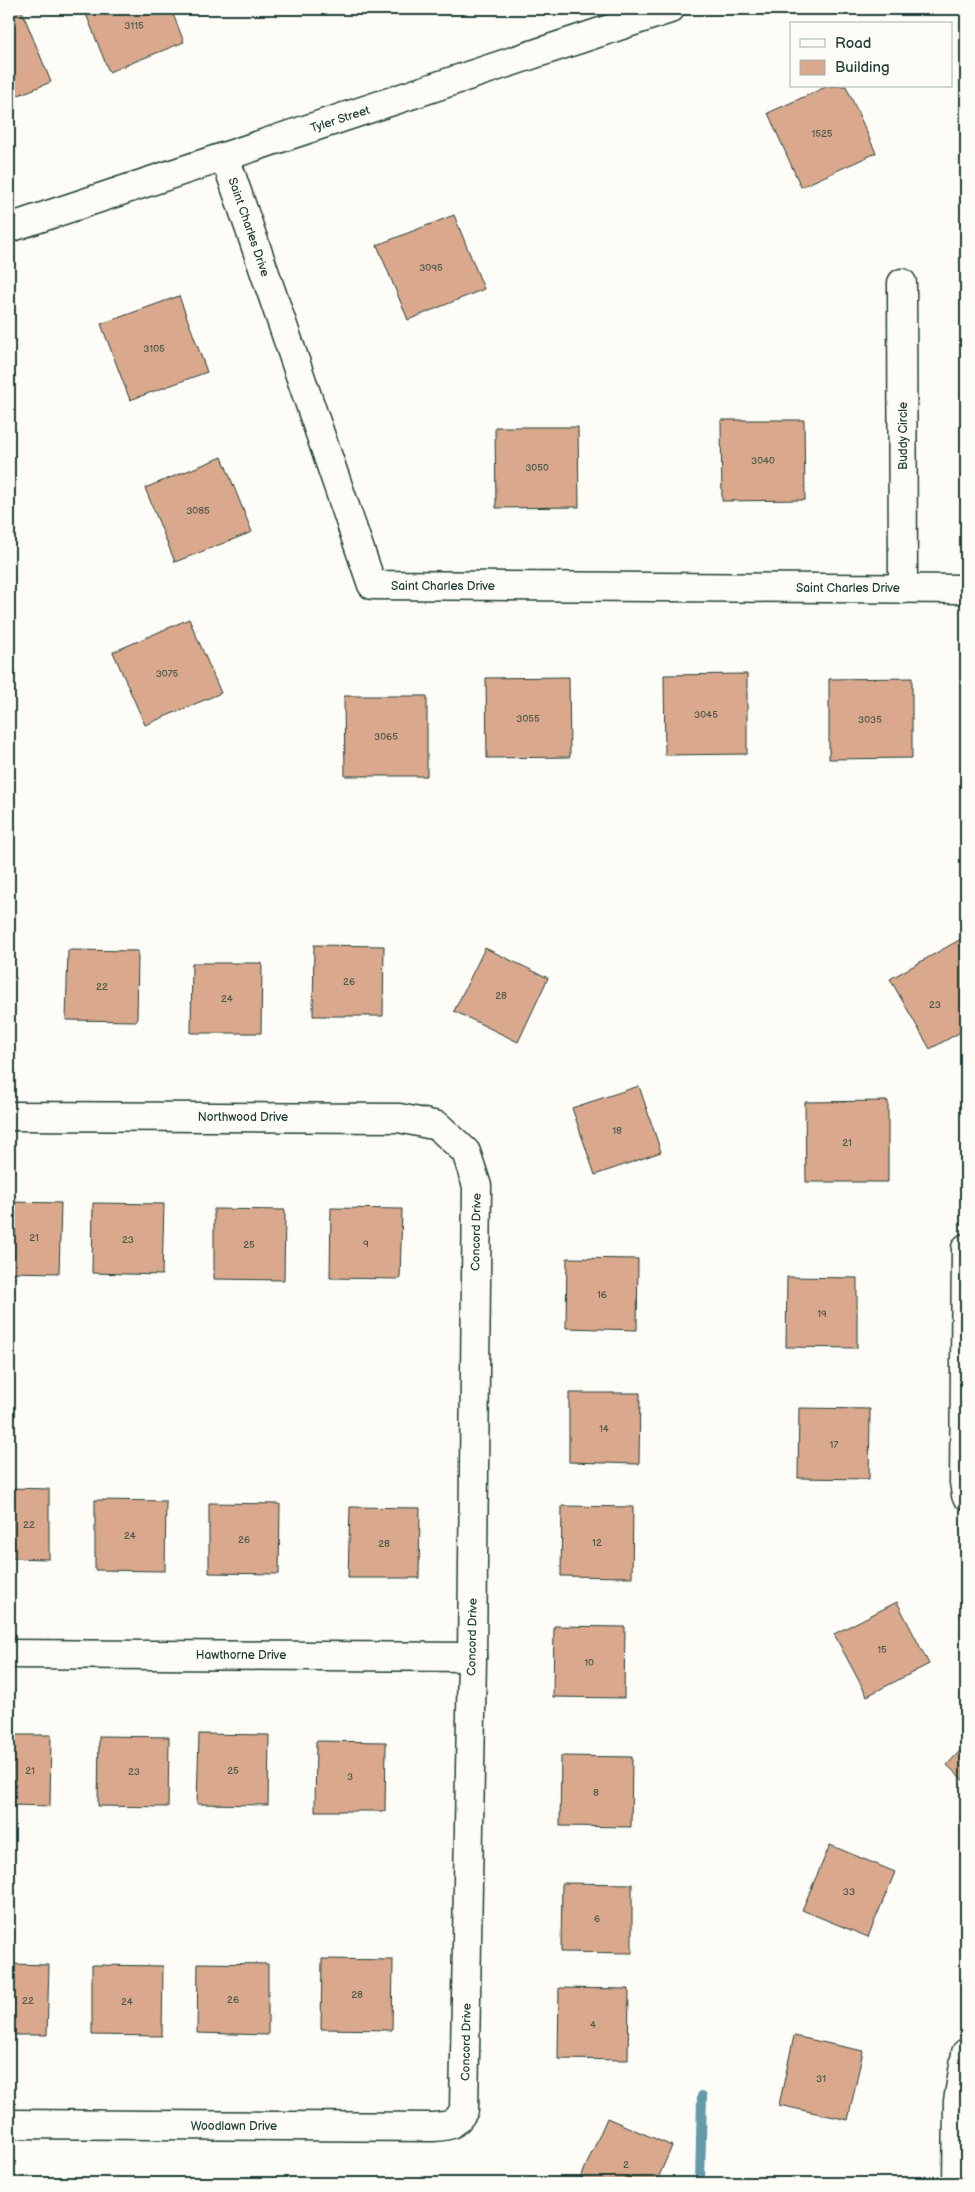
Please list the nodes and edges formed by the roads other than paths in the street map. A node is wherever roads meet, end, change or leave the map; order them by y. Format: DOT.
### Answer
graph roads {
  1 [pos="670,9"];
  2 [pos="225,157"];
  3 [pos="9,228"];
  4 [pos="902,284"];
  5 [pos="903,589"];
  6 [pos="966,589"];
  7 [pos="9,1116"];
  8 [pos="466,1152"];
  9 [pos="966,1248"];
  10 [pos="966,1495"];
  11 [pos="9,1654"];
  12 [pos="472,1657"];
  13 [pos="966,2053"];
  14 [pos="458,2121"];
  15 [pos="9,2124"];
  16 [pos="957,2183"];
  1 -- 2 [label="street, Tyler Street"];
  2 -- 3 [label="street, Tyler Street"];
  2 -- 5 [label="street, Saint Charles Drive"];
  4 -- 5 [label="street, Buddy Circle"];
  5 -- 6 [label="street, Saint Charles Drive"];
  7 -- 8 [label="street, Northwood Drive"];
  8 -- 12 [label="street, Concord Drive"];
  9 -- 10 [label="street"];
  11 -- 12 [label="street, Hawthorne Drive"];
  12 -- 14 [label="street, Concord Drive"];
  13 -- 16 [label="street"];
  14 -- 15 [label="street, Woodlawn Drive"];
}
